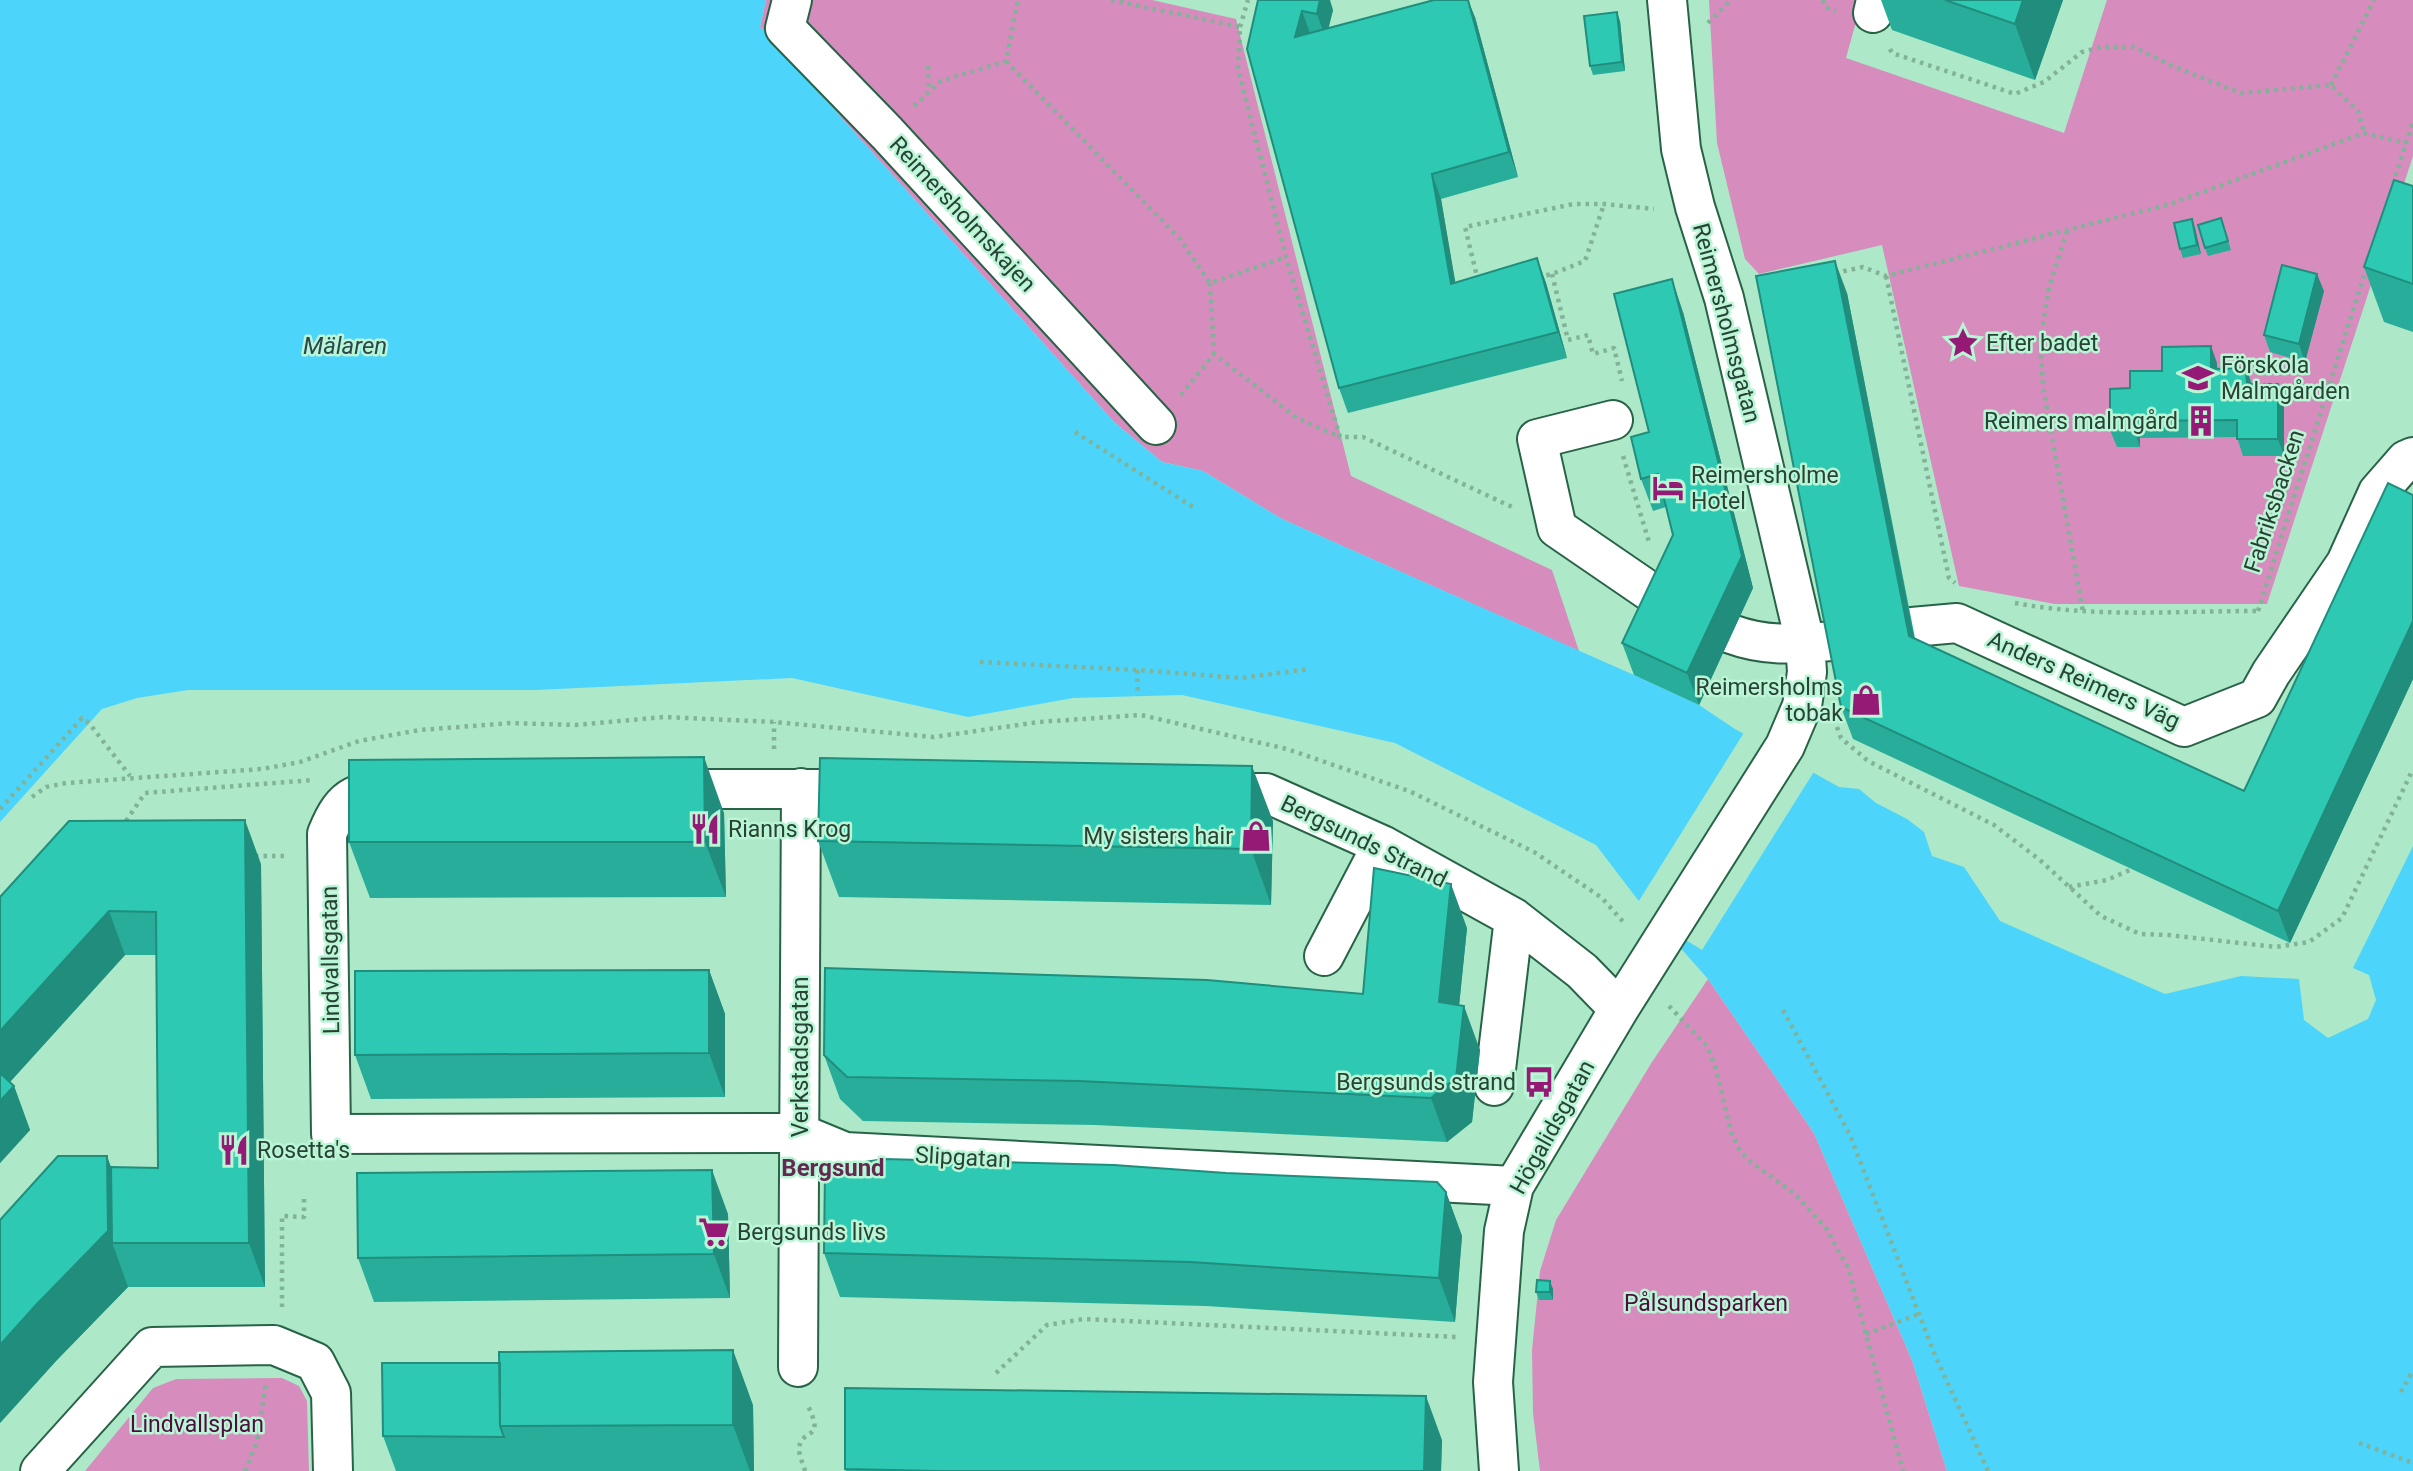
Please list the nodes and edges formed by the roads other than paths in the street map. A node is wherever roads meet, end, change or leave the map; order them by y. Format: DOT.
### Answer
graph roads {
  1 [pos="792,0"];
  2 [pos="1667,0"];
  3 [pos="1613,420"];
  4 [pos="1156,425"];
  5 [pos="2413,457"];
  6 [pos="1663,602"];
  7 [pos="1912,627"];
  8 [pos="1731,634"];
  9 [pos="1819,641"];
  10 [pos="801,788"];
  11 [pos="635,789"];
  12 [pos="911,789"];
  13 [pos="442,790"];
  14 [pos="1171,792"];
  15 [pos="1382,845"];
  16 [pos="1514,918"];
  17 [pos="1671,930"];
  18 [pos="1324,956"];
  19 [pos="1619,1009"];
  20 [pos="1494,1086"];
  21 [pos="799,1133"];
  22 [pos="331,1134"];
  23 [pos="1514,1186"];
  24 [pos="801,1383"];
  25 [pos="40,1471"];
  26 [pos="333,1471"];
  27 [pos="1499,1471"];
  1 -- 4 [label="street, Reimersholmskajen"];
  2 -- 9 [label="street, Reimersholmsgatan"];
  3 -- 6 [label="street"];
  5 -- 7 [label="street, Anders Reimers Väg"];
  8 -- 9 [label="street"];
  9 -- 17 [label="street, Reimersholmsgatan"];
  10 -- 11 [label="street"];
  10 -- 12 [label="street"];
  10 -- 21 [label="street, Verkstadsgatan"];
  13 -- 22 [label="street, Lindvallsgatan"];
  14 -- 15 [label="street, Bergsunds Strand"];
  15 -- 16 [label="street, Bergsunds Strand"];
  15 -- 18 [label="street"];
  16 -- 19 [label="street, Bergsunds Strand"];
  16 -- 20 [label="street"];
  17 -- 19 [label="street, Högalidsgatan"];
  19 -- 23 [label="street, Högalidsgatan"];
  21 -- 22 [label="street, Slipgatan"];
  21 -- 23 [label="street, Slipgatan"];
  21 -- 24 [label="street, Verkstadsgatan"];
  23 -- 27 [label="street, Högalidsgatan"];
  25 -- 26 [label="street"];
}
